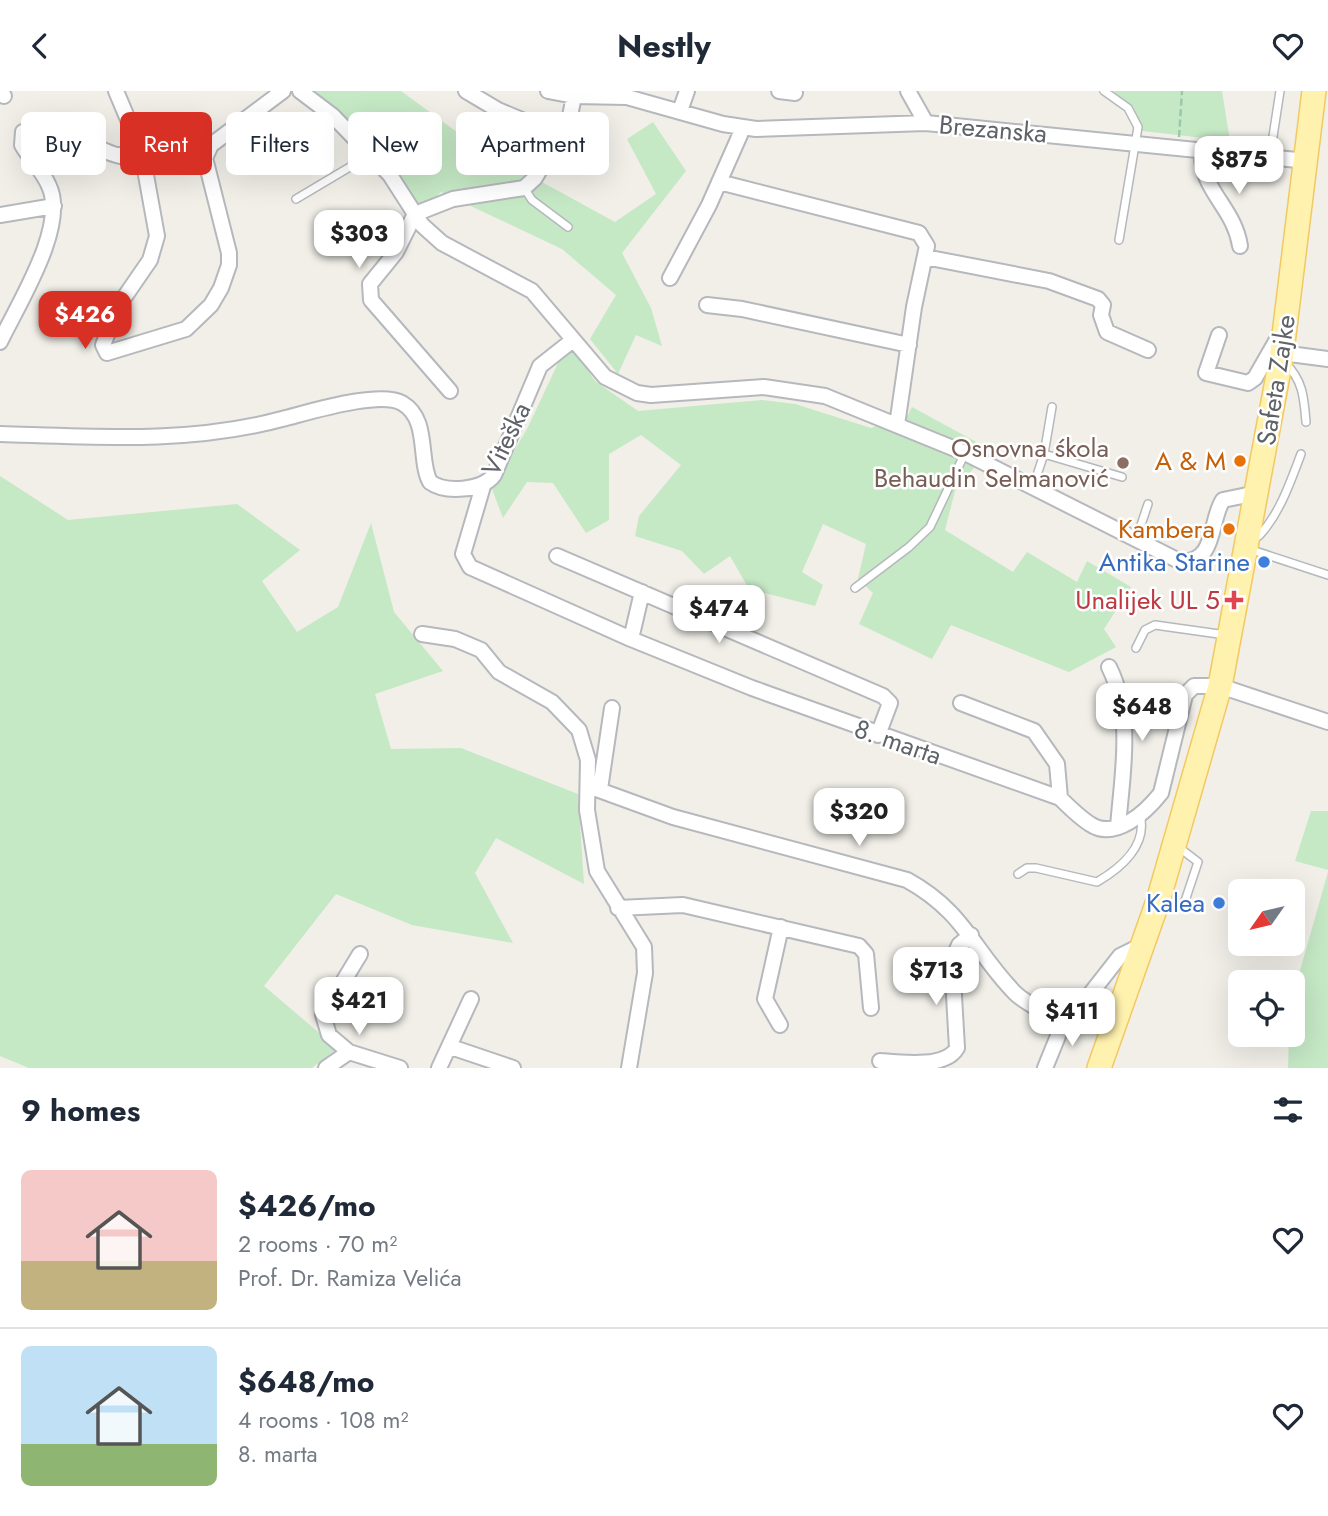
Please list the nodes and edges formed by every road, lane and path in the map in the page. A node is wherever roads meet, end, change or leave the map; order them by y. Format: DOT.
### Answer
graph roads {
  1 [pos="116,91"];
  2 [pos="283,91"];
  3 [pos="300,91"];
  4 [pos="466,91"];
  5 [pos="548,91"];
  6 [pos="687,91"];
  7 [pos="779,91"];
  8 [pos="908,91"];
  9 [pos="1104,91"];
  10 [pos="1182,91"];
  11 [pos="1280,91"];
  12 [pos="1314,91"];
  13 [pos="795,93"];
  14 [pos="574,96"];
  15 [pos="680,111"];
  16 [pos="125,112"];
  17 [pos="503,112"];
  18 [pos="570,112"];
  19 [pos="926,123"];
  20 [pos="743,128"];
  21 [pos="348,132"];
  22 [pos="1134,142"];
  23 [pos="212,144"];
  24 [pos="1178,146"];
  25 [pos="1202,149"];
  26 [pos="120,156"];
  27 [pos="1270,156"];
  28 [pos="1307,161"];
  29 [pos="348,168"];
  30 [pos="146,175"];
  31 [pos="209,175"];
  32 [pos="388,175"];
  33 [pos="537,175"];
  34 [pos="719,182"];
  35 [pos="524,188"];
  36 [pos="296,199"];
  37 [pos="54,206"];
  38 [pos="415,214"];
  39 [pos="0,215"];
  40 [pos="568,227"];
  41 [pos="1119,240"];
  42 [pos="1240,246"];
  43 [pos="925,257"];
  44 [pos="670,278"];
  45 [pos="708,305"];
  46 [pos="1285,326"];
  47 [pos="1219,335"];
  48 [pos="573,340"];
  49 [pos="0,342"];
  50 [pos="909,345"];
  51 [pos="1148,350"];
  52 [pos="1282,356"];
  53 [pos="1328,359"];
  54 [pos="450,391"];
  55 [pos="1052,407"];
  56 [pos="1306,422"];
  57 [pos="897,425"];
  58 [pos="0,434"];
  59 [pos="965,453"];
  60 [pos="1044,454"];
  61 [pos="1301,454"];
  62 [pos="1122,477"];
  63 [pos="483,485"];
  64 [pos="1033,488"];
  65 [pos="1257,493"];
  66 [pos="1148,504"];
  67 [pos="1139,542"];
  68 [pos="1248,542"];
  69 [pos="557,556"];
  70 [pos="1328,575"];
  71 [pos="855,588"];
  72 [pos="642,592"];
  73 [pos="422,634"];
  74 [pos="1230,635"];
  75 [pos="631,639"];
  76 [pos="1136,649"];
  77 [pos="1110,667"];
  78 [pos="1220,686"];
  79 [pos="961,703"];
  80 [pos="612,708"];
  81 [pos="1328,722"];
  82 [pos="878,735"];
  83 [pos="594,788"];
  84 [pos="1060,798"];
  85 [pos="1140,815"];
  86 [pos="1118,827"];
  87 [pos="1018,874"];
  88 [pos="618,908"];
  89 [pos="780,927"];
  90 [pos="971,935"];
  91 [pos="1143,949"];
  92 [pos="360,954"];
  93 [pos="471,999"];
  94 [pos="872,1008"];
  95 [pos="1058,1024"];
  96 [pos="780,1025"];
  97 [pos="451,1047"];
  98 [pos="349,1052"];
  99 [pos="880,1061"];
  100 [pos="326,1068"];
  101 [pos="400,1068"];
  102 [pos="439,1068"];
  103 [pos="513,1068"];
  104 [pos="629,1068"];
  105 [pos="1045,1068"];
  106 [pos="1099,1068"];
  1 -- 16 [label="street"];
  2 -- 23 [label="street"];
  3 -- 21 [label="street"];
  4 -- 17 [label="street"];
  5 -- 14 [label="street, Brezanska"];
  6 -- 15 [label="street"];
  7 -- 13 [label="street"];
  8 -- 19 [label="street"];
  9 -- 22 [label="lane"];
  10 -- 24 [label="path"];
  11 -- 27 [label="lane"];
  12 -- 28 [label="main road, Safeta Zajke"];
  14 -- 15 [label="street, Brezanska"];
  14 -- 18 [label="street"];
  15 -- 20 [label="street, Brezanska"];
  19 -- 20 [label="street, Brezanska"];
  19 -- 22 [label="street, Brezanska"];
  20 -- 34 [label="street"];
  22 -- 24 [label="street, Brezanska"];
  22 -- 41 [label="lane"];
  24 -- 25 [label="street, Brezanska"];
  25 -- 27 [label="street, Brezanska"];
  25 -- 42 [label="street"];
  26 -- 37 [label="street"];
  27 -- 28 [label="street, Brezanska"];
  28 -- 46 [label="main road, Safeta Zajke"];
  29 -- 36 [label="lane"];
  30 -- 31 [label="street"];
  32 -- 38 [label="street"];
  33 -- 35 [label="street"];
  34 -- 43 [label="street"];
  34 -- 44 [label="street"];
  35 -- 38 [label="street"];
  35 -- 40 [label="lane"];
  37 -- 39 [label="street"];
  37 -- 49 [label="street"];
  38 -- 48 [label="street"];
  38 -- 54 [label="street"];
  43 -- 50 [label="street"];
  43 -- 51 [label="street"];
  45 -- 50 [label="street"];
  46 -- 47 [label="street"];
  46 -- 52 [label="main road, Safeta Zajke"];
  48 -- 57 [label="street"];
  48 -- 63 [label="street, Viteška"];
  50 -- 57 [label="street"];
  52 -- 53 [label="street"];
  52 -- 56 [label="lane"];
  52 -- 65 [label="main road, Safeta Zajke"];
  55 -- 60 [label="lane"];
  57 -- 59 [label="street"];
  58 -- 63 [label="street, Viteška"];
  59 -- 64 [label="street"];
  59 -- 71 [label="lane"];
  60 -- 62 [label="lane"];
  60 -- 64 [label="lane"];
  61 -- 68 [label="lane"];
  63 -- 75 [label="street, 8. marta"];
  64 -- 67 [label="street"];
  65 -- 67 [label="street"];
  65 -- 68 [label="main road, Safeta Zajke"];
  66 -- 67 [label="lane"];
  68 -- 70 [label="lane"];
  68 -- 74 [label="main road, Safeta Zajke"];
  69 -- 72 [label="street"];
  72 -- 75 [label="street"];
  72 -- 82 [label="street"];
  73 -- 83 [label="street"];
  74 -- 76 [label="lane"];
  74 -- 78 [label="main road, Safeta Zajke"];
  75 -- 82 [label="street, 8. marta"];
  77 -- 86 [label="street"];
  78 -- 81 [label="street"];
  78 -- 85 [label="street"];
  78 -- 91 [label="main road, Safeta Zajke"];
  79 -- 84 [label="street"];
  80 -- 83 [label="street"];
  82 -- 84 [label="street, 8. marta"];
  83 -- 88 [label="street"];
  83 -- 90 [label="street"];
  84 -- 86 [label="street, 8. marta"];
  85 -- 86 [label="street"];
  85 -- 87 [label="lane"];
  88 -- 89 [label="street"];
  88 -- 104 [label="street"];
  89 -- 94 [label="street"];
  89 -- 96 [label="street"];
  90 -- 95 [label="street"];
  90 -- 99 [label="street"];
  91 -- 95 [label="street"];
  91 -- 106 [label="main road, Safeta Zajke"];
  92 -- 98 [label="street"];
  93 -- 97 [label="street"];
  95 -- 105 [label="street"];
  97 -- 102 [label="street"];
  97 -- 103 [label="street"];
  98 -- 100 [label="street"];
  98 -- 101 [label="street"];
}
